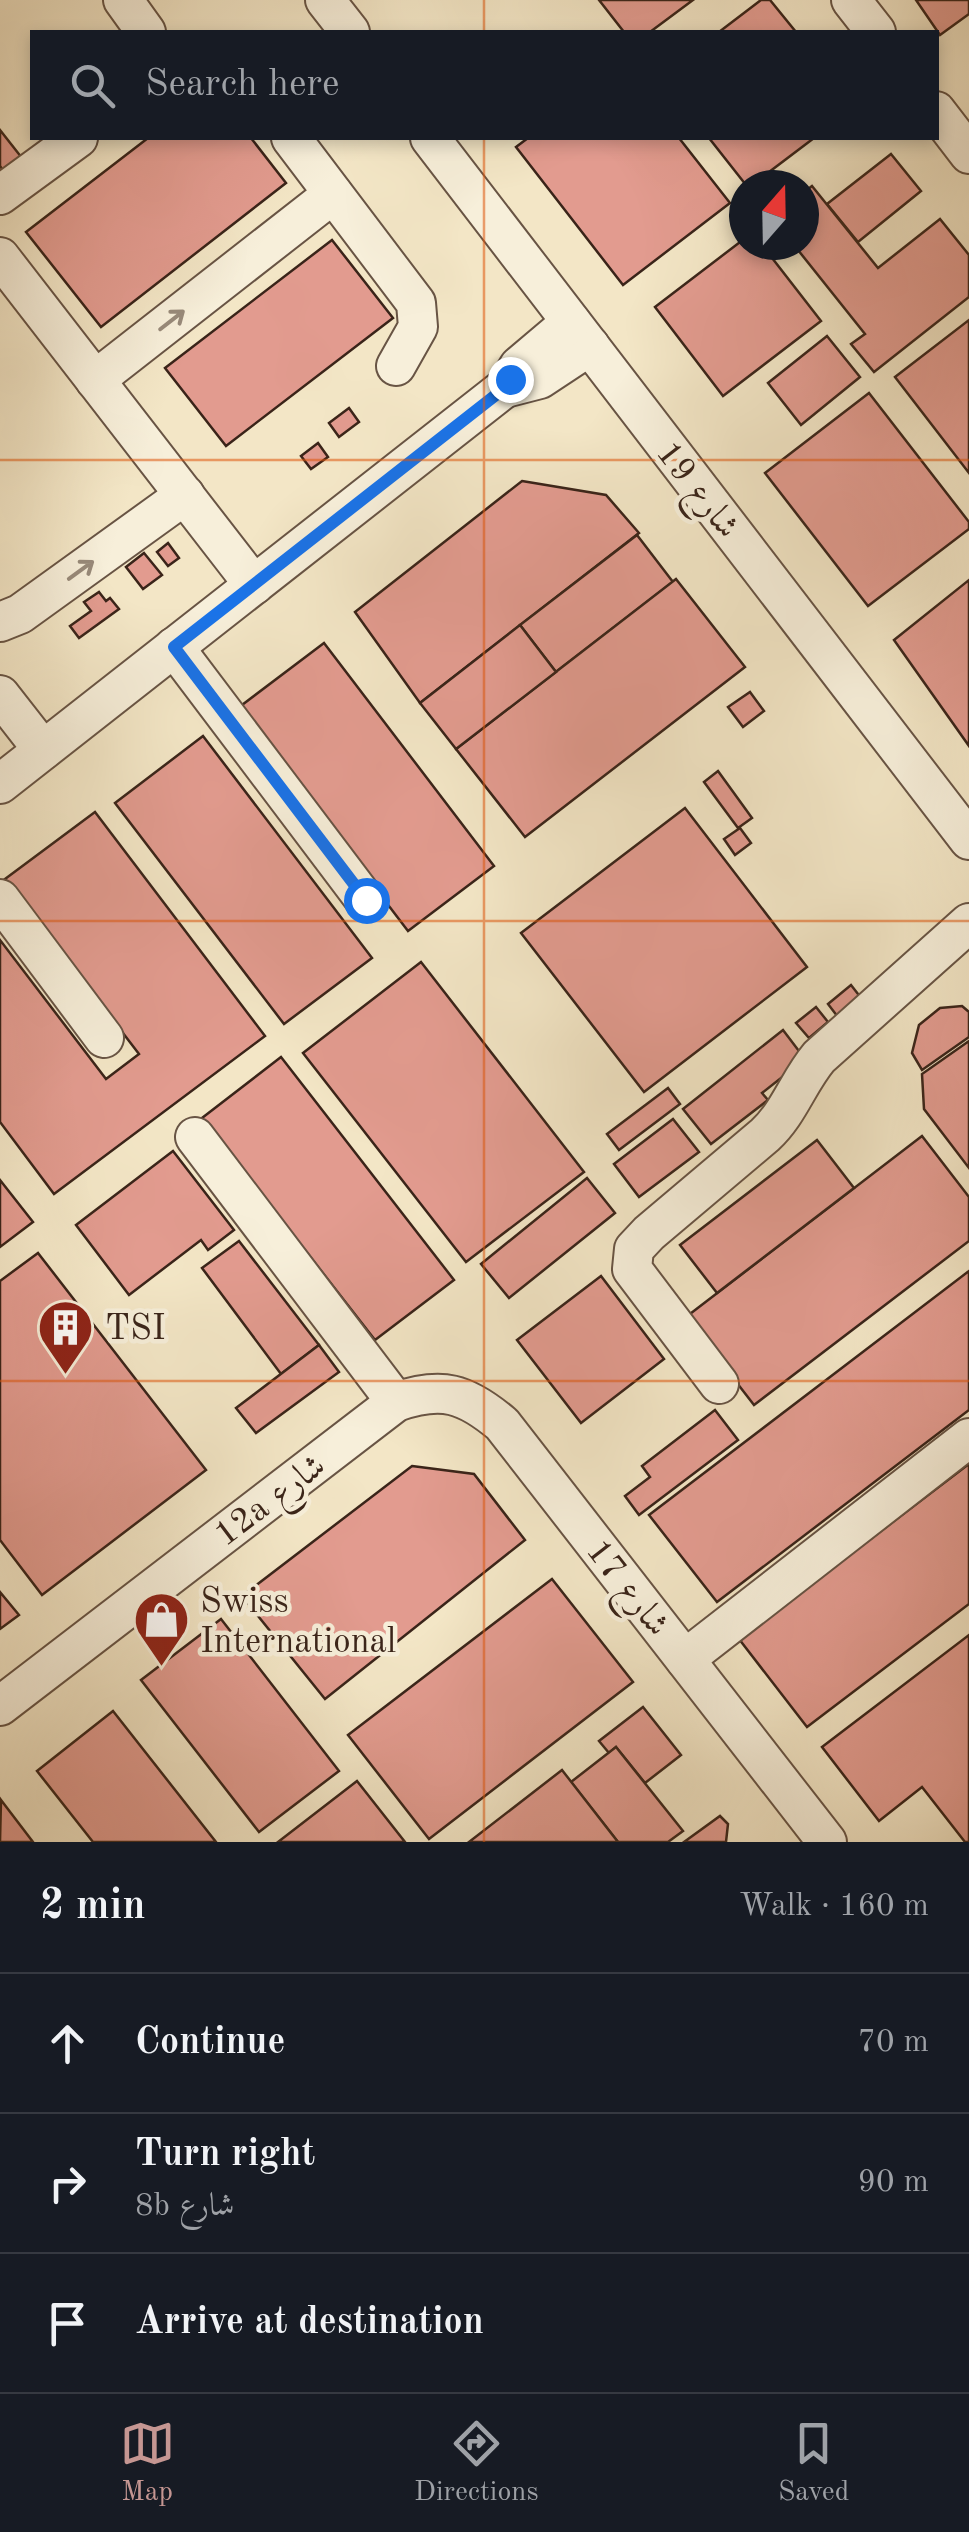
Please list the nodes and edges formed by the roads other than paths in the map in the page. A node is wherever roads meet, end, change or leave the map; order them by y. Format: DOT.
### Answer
graph roads {
  1 [pos="123,0"];
  2 [pos="325,0"];
  3 [pos="851,0"];
  4 [pos="145,30"];
  5 [pos="348,30"];
  6 [pos="874,30"];
  7 [pos="939,115"];
  8 [pos="75,140"];
  9 [pos="293,140"];
  10 [pos="432,140"];
  11 [pos="969,154"];
  12 [pos="334,194"];
  13 [pos="0,195"];
  14 [pos="0,257"];
  15 [pos="581,334"];
  16 [pos="396,366"];
  17 [pos="95,380"];
  18 [pos="185,495"];
  19 [pos="254,584"];
  20 [pos="0,622"];
  21 [pos="174,647"];
  22 [pos="0,695"];
  23 [pos="43,750"];
  24 [pos="0,784"];
  25 [pos="969,840"];
  26 [pos="0,899"];
  27 [pos="366,900"];
  28 [pos="969,922"];
  29 [pos="104,1038"];
  30 [pos="195,1137"];
  31 [pos="719,1384"];
  32 [pos="396,1402"];
  33 [pos="969,1438"];
  34 [pos="685,1659"];
  35 [pos="0,1706"];
  36 [pos="827,1842"];
  1 -- 4 [label="street"];
  2 -- 5 [label="street"];
  3 -- 6 [label="street"];
  7 -- 11 [label="street"];
  8 -- 13 [label="street"];
  9 -- 12 [label="street"];
  10 -- 15 [label="street, شارع 19"];
  12 -- 16 [label="street"];
  17 -- 12 [label="street, one-way"];
  14 -- 17 [label="street"];
  15 -- 19 [label="street"];
  15 -- 25 [label="street, شارع 19"];
  17 -- 18 [label="street"];
  18 -- 19 [label="street"];
  20 -- 18 [label="street, one-way"];
  19 -- 21 [label="street"];
  21 -- 23 [label="street"];
  21 -- 27 [label="street"];
  22 -- 23 [label="street"];
  23 -- 24 [label="street"];
  26 -- 29 [label="street"];
  28 -- 31 [label="street"];
  30 -- 32 [label="street"];
  32 -- 34 [label="street, شارع 17"];
  32 -- 35 [label="street, 12a شارع"];
  33 -- 34 [label="street"];
  34 -- 36 [label="street, شارع 17"];
}
